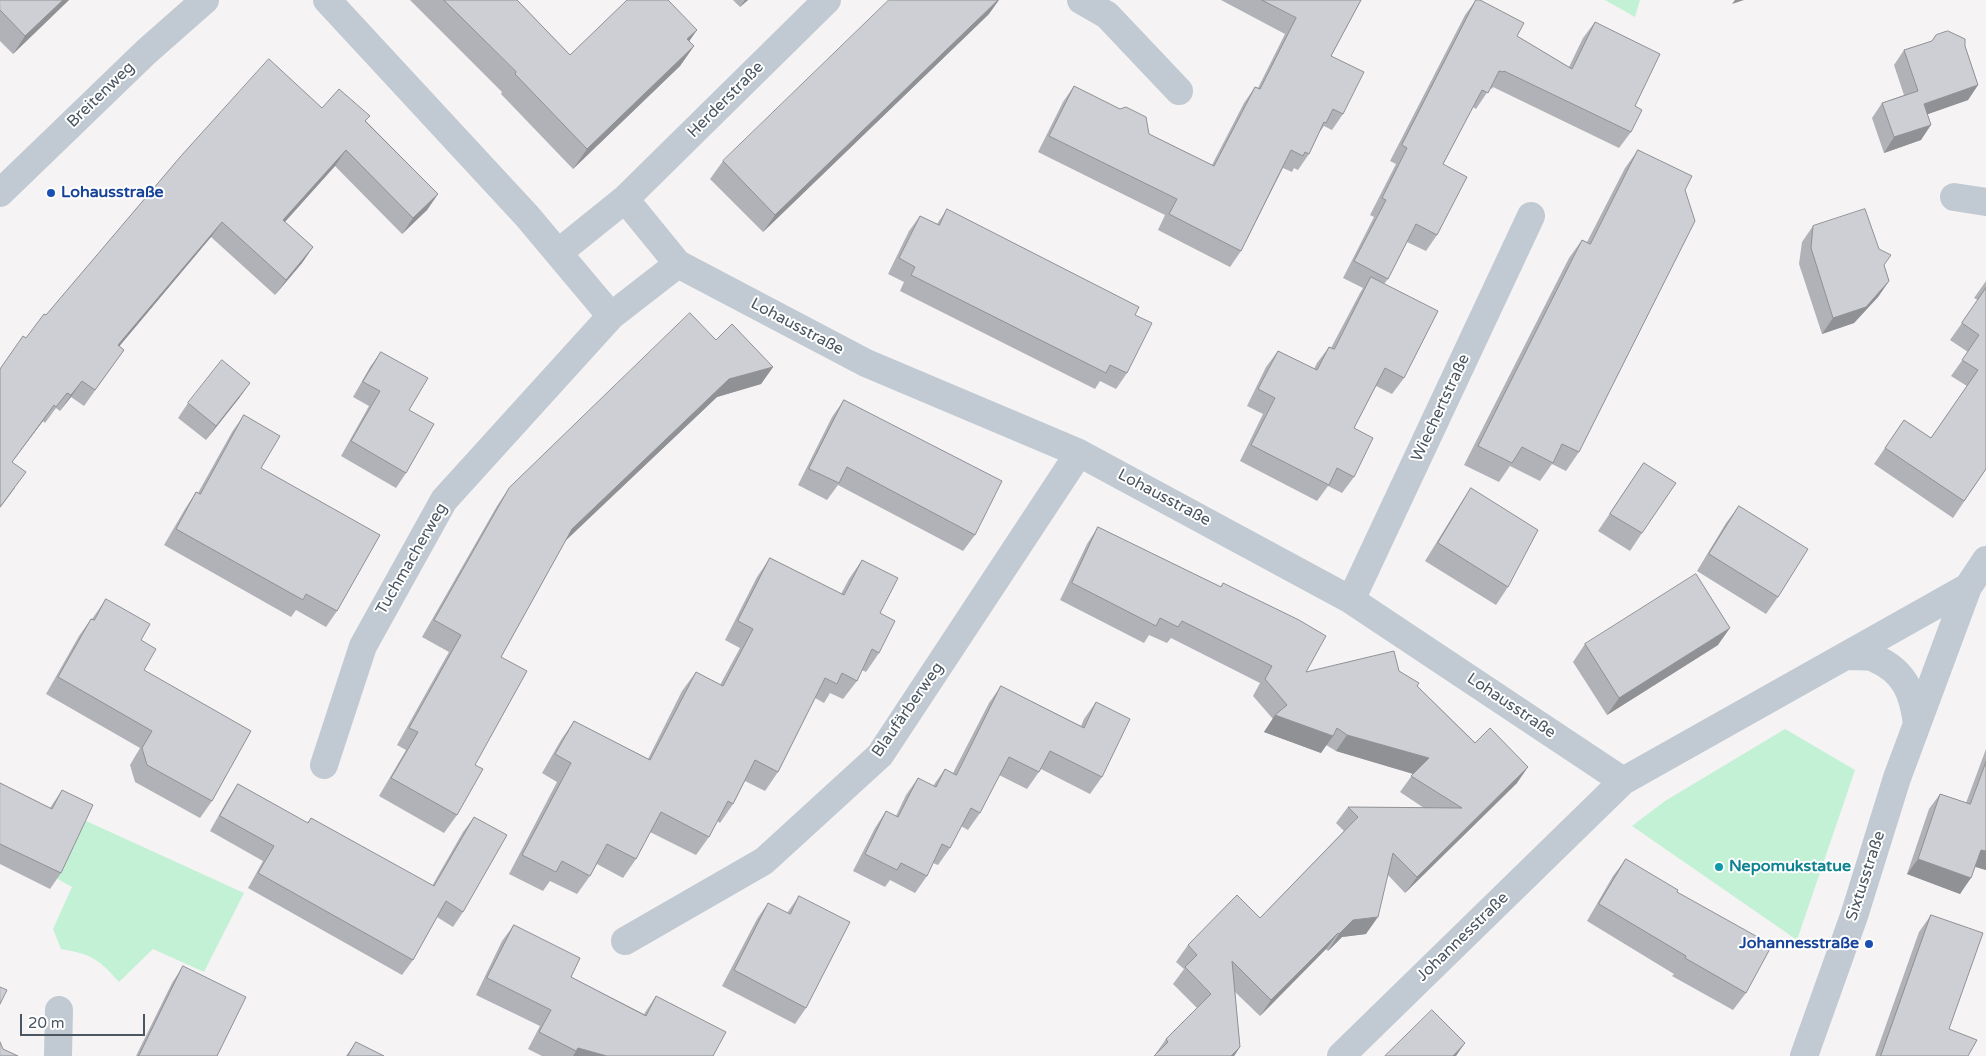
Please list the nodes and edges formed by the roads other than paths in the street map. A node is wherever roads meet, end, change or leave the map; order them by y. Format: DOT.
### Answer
graph roads {
  1 [pos="205,0"];
  2 [pos="327,0"];
  3 [pos="827,0"];
  4 [pos="1082,0"];
  5 [pos="1179,91"];
  6 [pos="0,193"];
  7 [pos="1954,197"];
  8 [pos="625,199"];
  9 [pos="1986,202"];
  10 [pos="1531,216"];
  11 [pos="558,253"];
  12 [pos="678,264"];
  13 [pos="611,316"];
  14 [pos="1079,453"];
  15 [pos="1986,560"];
  16 [pos="1968,587"];
  17 [pos="1351,600"];
  18 [pos="1846,656"];
  19 [pos="1917,724"];
  20 [pos="324,766"];
  21 [pos="1623,781"];
  22 [pos="626,941"];
  23 [pos="59,1010"];
  24 [pos="58,1056"];
  25 [pos="1341,1056"];
  26 [pos="1804,1056"];
  1 -- 6 [label="street, Breitenweg"];
  2 -- 11 [label="street"];
  3 -- 8 [label="street, Herderstraße"];
  4 -- 5 [label="street"];
  7 -- 9 [label="street"];
  8 -- 11 [label="street"];
  8 -- 12 [label="street, Lohausstraße"];
  10 -- 17 [label="street, Wiechertstraße"];
  11 -- 13 [label="street"];
  12 -- 13 [label="street"];
  12 -- 14 [label="street, Lohausstraße"];
  13 -- 20 [label="street, Tuchmacherweg"];
  14 -- 17 [label="street, Lohausstraße"];
  14 -- 22 [label="street, Blaufärberweg"];
  15 -- 16 [label="street"];
  16 -- 18 [label="street, Johannesstraße"];
  16 -- 19 [label="street, Sixtusstraße"];
  17 -- 21 [label="street, Lohausstraße"];
  18 -- 19 [label="street, Sixtusstraße"];
  18 -- 21 [label="street, Johannesstraße"];
  19 -- 26 [label="street, Sixtusstraße"];
  21 -- 25 [label="street, Johannesstraße"];
  23 -- 24 [label="street"];
}
